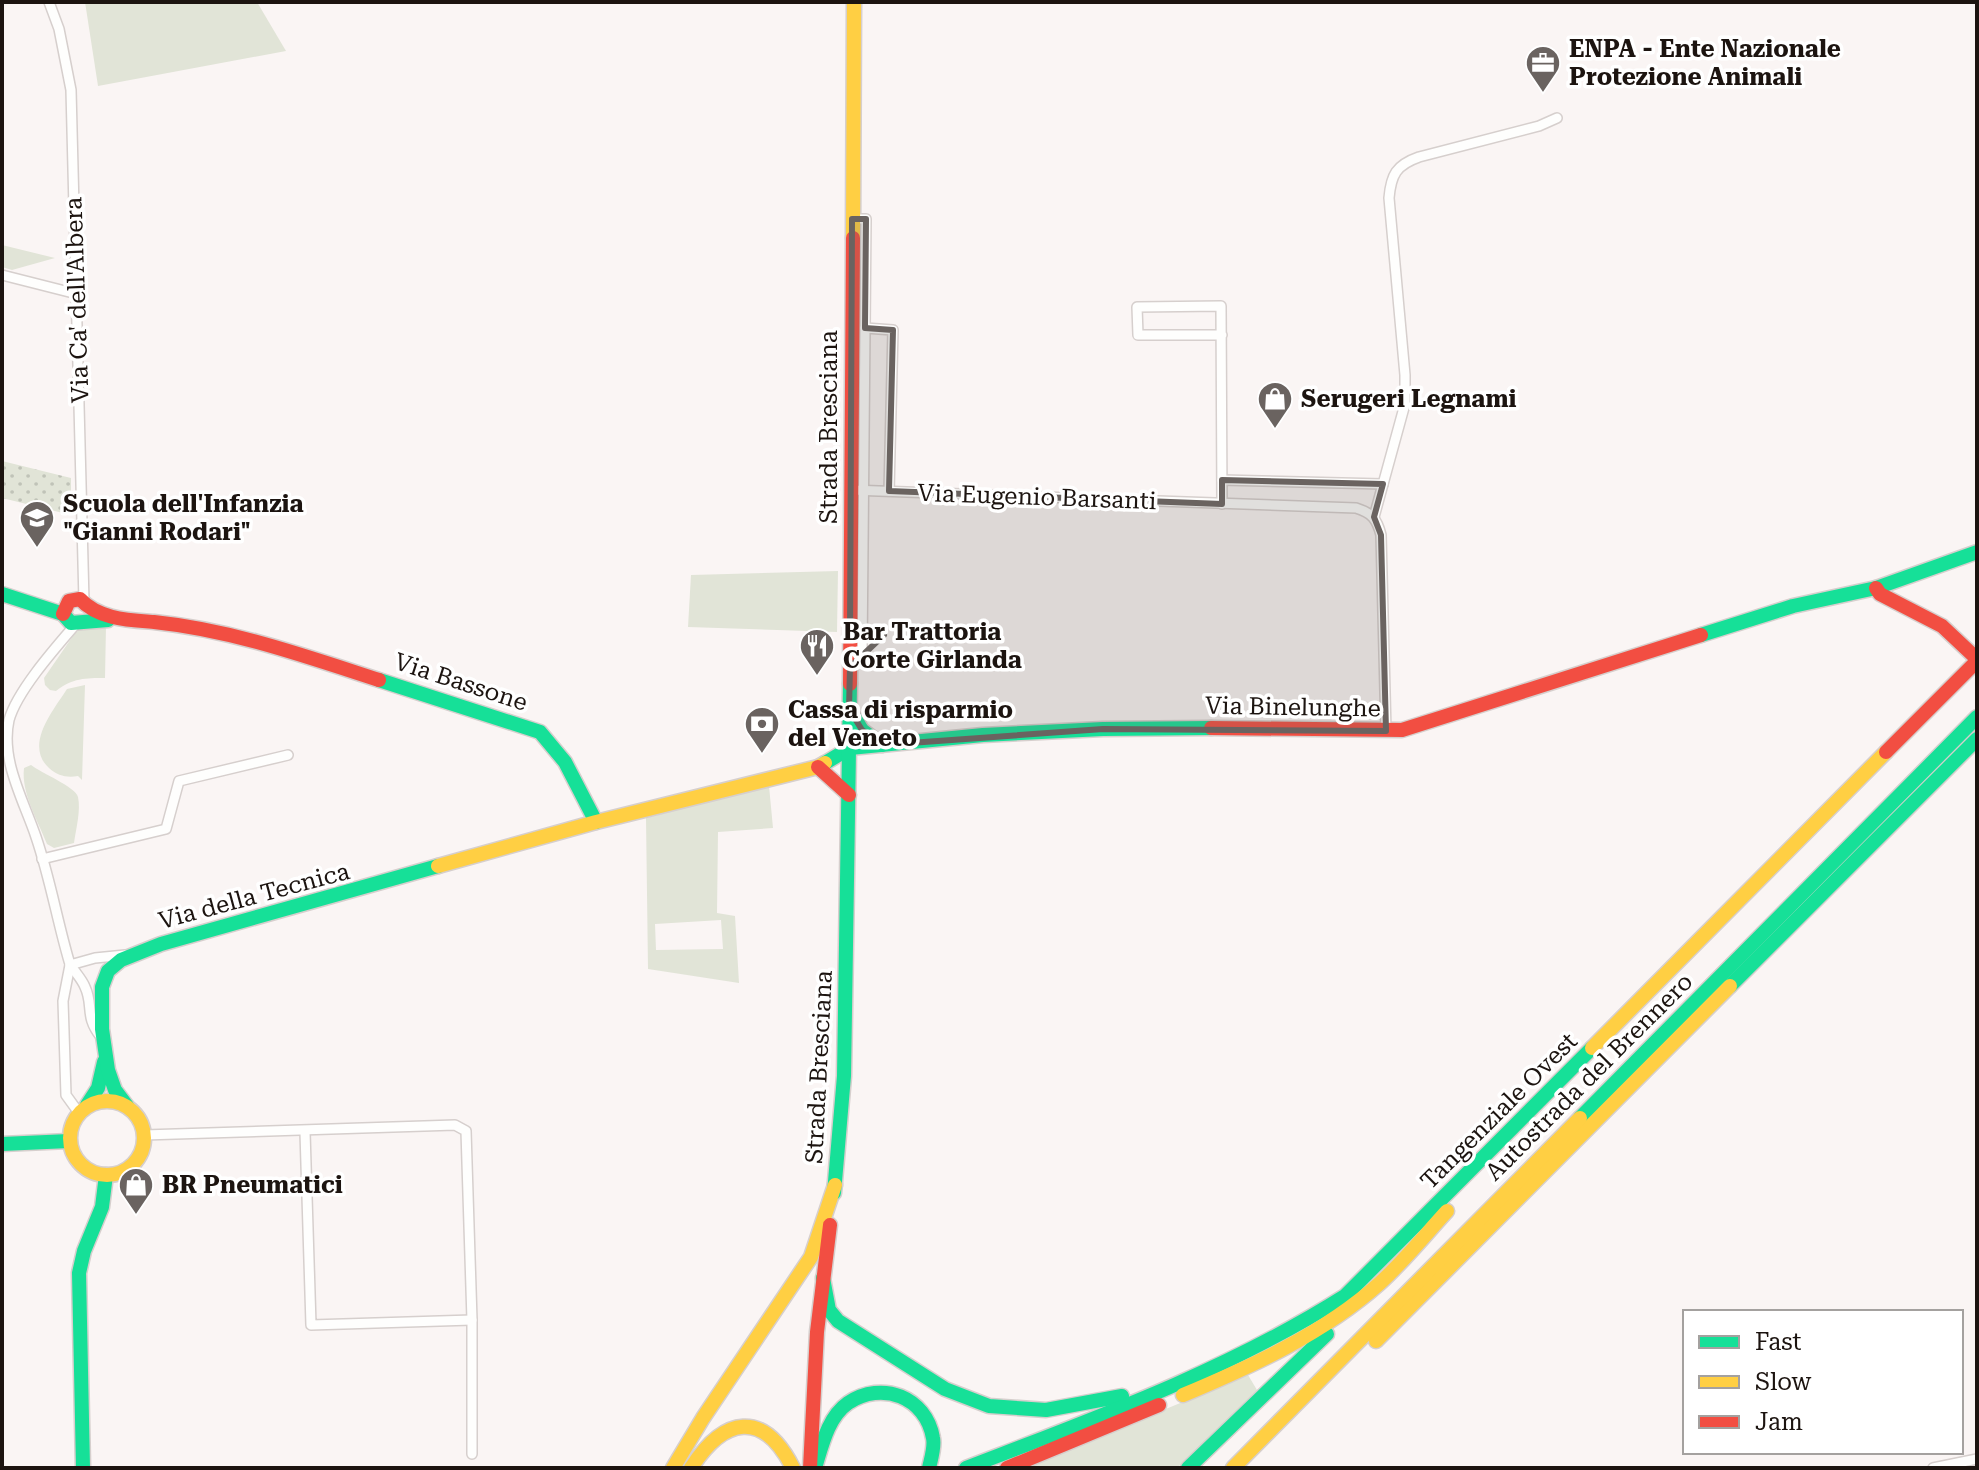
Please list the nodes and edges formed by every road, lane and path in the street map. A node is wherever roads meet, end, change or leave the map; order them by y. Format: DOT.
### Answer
graph roads {
  1 [pos="49,2"];
  2 [pos="854,2"];
  3 [pos="1557,118"];
  4 [pos="852,219"];
  5 [pos="2,275"];
  6 [pos="77,294"];
  7 [pos="865,328"];
  8 [pos="1222,335"];
  9 [pos="1222,480"];
  10 [pos="1383,484"];
  11 [pos="857,490"];
  12 [pos="889,491"];
  13 [pos="1222,504"];
  14 [pos="1374,517"];
  15 [pos="1977,552"];
  16 [pos="1876,588"];
  17 [pos="2,594"];
  18 [pos="75,612"];
  19 [pos="1977,660"];
  20 [pos="1977,676"];
  21 [pos="849,709"];
  22 [pos="1977,717"];
  23 [pos="6,718"];
  24 [pos="1386,731"];
  25 [pos="1977,739"];
  26 [pos="882,745"];
  27 [pos="850,748"];
  28 [pos="288,755"];
  29 [pos="818,767"];
  30 [pos="849,795"];
  31 [pos="596,822"];
  32 [pos="42,859"];
  33 [pos="126,955"];
  34 [pos="70,965"];
  35 [pos="104,1040"];
  36 [pos="105,1057"];
  37 [pos="127,1106"];
  38 [pos="82,1109"];
  39 [pos="305,1132"];
  40 [pos="144,1135"];
  41 [pos="69,1141"];
  42 [pos="2,1144"];
  43 [pos="106,1175"];
  44 [pos="835,1185"];
  45 [pos="823,1278"];
  46 [pos="1373,1290"];
  47 [pos="472,1320"];
  48 [pos="1175,1385"];
  49 [pos="472,1454"];
  50 [pos="1977,1459"];
  51 [pos="83,1468"];
  52 [pos="673,1468"];
  53 [pos="691,1468"];
  54 [pos="793,1468"];
  55 [pos="813,1468"];
  56 [pos="929,1468"];
  57 [pos="966,1468"];
  58 [pos="1007,1468"];
  59 [pos="1188,1468"];
  60 [pos="1233,1468"];
  61 [pos="1250,1468"];
  62 [pos="1933,1468"];
  1 -- 6 [label="street, Via Ca' dell'Albera"];
  2 -- 4 [label="main road, Strada Bresciana"];
  3 -- 10 [label="street"];
  4 -- 7 [label="street, Strada Bresciana"];
  4 -- 11 [label="main road, Strada Bresciana"];
  5 -- 6 [label="street"];
  6 -- 18 [label="street, Via Ca' dell'Albera"];
  7 -- 11 [label="street, Strada Bresciana"];
  7 -- 12 [label="street, Strada Bresciana"];
  8 -- 8 [label="street"];
  8 -- 9 [label="street"];
  9 -- 10 [label="street"];
  9 -- 13 [label="street"];
  10 -- 14 [label="street"];
  11 -- 12 [label="street, Via Eugenio Barsanti"];
  11 -- 21 [label="main road, Strada Bresciana"];
  12 -- 13 [label="street, Via Eugenio Barsanti"];
  13 -- 14 [label="street, Via Eugenio Barsanti"];
  14 -- 24 [label="street"];
  15 -- 16 [label="main road, Via Binelunghe"];
  16 -- 19 [label="main road"];
  16 -- 24 [label="main road, Via Binelunghe"];
  17 -- 18 [label="main road, Via Bassone"];
  18 -- 23 [label="street"];
  18 -- 31 [label="main road, Via Bassone"];
  19 -- 48 [label="main road, Tangenziale Ovest"];
  20 -- 46 [label="main road, Tangenziale Ovest"];
  21 -- 26 [label="main road"];
  21 -- 27 [label="main road, Strada Bresciana"];
  22 -- 60 [label="main road, Autostrada del Brennero"];
  23 -- 32 [label="street"];
  24 -- 26 [label="main road, Via Binelunghe"];
  25 -- 61 [label="main road, Autostrada del Brennero"];
  26 -- 27 [label="main road, Via Binelunghe"];
  27 -- 29 [label="main road"];
  27 -- 30 [label="main road, Strada Bresciana"];
  28 -- 32 [label="street"];
  29 -- 30 [label="main road"];
  29 -- 31 [label="main road"];
  30 -- 44 [label="main road, Strada Bresciana"];
  31 -- 33 [label="main road, Via della Tecnica"];
  32 -- 34 [label="street"];
  33 -- 34 [label="street, Via della Tecnica"];
  33 -- 35 [label="main road"];
  34 -- 35 [label="street"];
  34 -- 38 [label="street"];
  35 -- 36 [label="main road"];
  36 -- 37 [label="main road"];
  36 -- 38 [label="main road"];
  37 -- 38 [label="main road"];
  37 -- 40 [label="main road"];
  38 -- 41 [label="main road"];
  39 -- 40 [label="street"];
  39 -- 47 [label="street"];
  39 -- 47 [label="street"];
  40 -- 43 [label="main road"];
  41 -- 42 [label="main road"];
  41 -- 43 [label="main road"];
  43 -- 51 [label="main road"];
  44 -- 45 [label="main road, Strada Bresciana"];
  44 -- 52 [label="main road"];
  45 -- 48 [label="main road"];
  45 -- 55 [label="main road, Strada Bresciana"];
  46 -- 58 [label="main road, Tangenziale Ovest"];
  46 -- 59 [label="main road"];
  47 -- 49 [label="street"];
  48 -- 57 [label="main road, Tangenziale Ovest"];
  50 -- 62 [label="street"];
  53 -- 54 [label="main road"];
  55 -- 56 [label="main road"];
}
